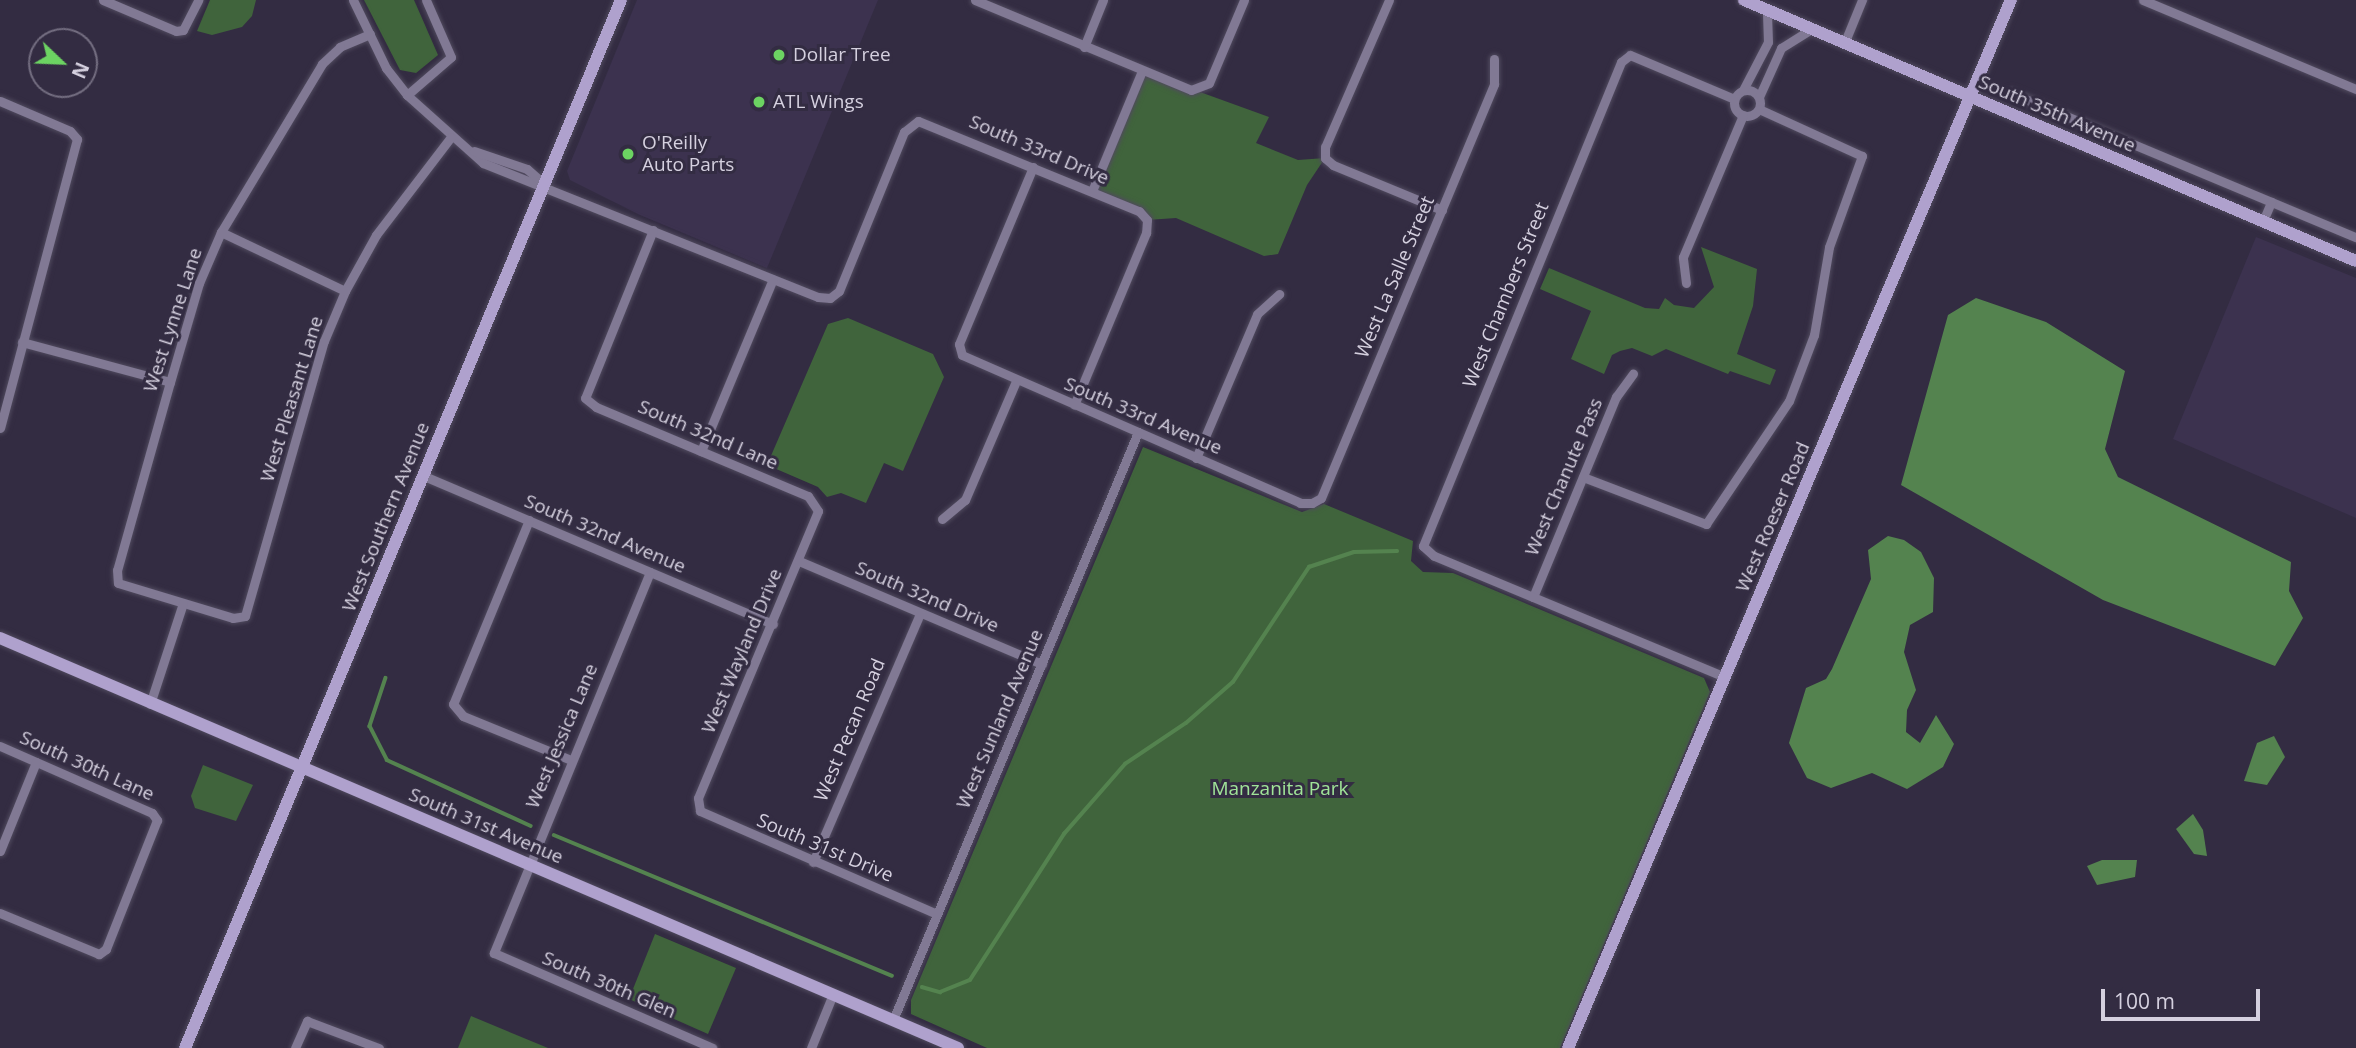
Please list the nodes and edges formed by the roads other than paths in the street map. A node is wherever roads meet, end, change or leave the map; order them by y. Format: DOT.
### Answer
graph roads {
  1 [pos="103,0"];
  2 [pos="198,0"];
  3 [pos="353,0"];
  4 [pos="426,0"];
  5 [pos="621,0"];
  6 [pos="975,0"];
  7 [pos="1103,0"];
  8 [pos="1244,0"];
  9 [pos="1389,0"];
  10 [pos="1744,0"];
  11 [pos="1863,0"];
  12 [pos="2011,0"];
  13 [pos="2143,0"];
  14 [pos="1767,10"];
  15 [pos="1811,29"];
  16 [pos="370,34"];
  17 [pos="1844,44"];
  18 [pos="1084,47"];
  19 [pos="1494,59"];
  20 [pos="1142,71"];
  21 [pos="2356,89"];
  22 [pos="1743,90"];
  23 [pos="2011,93"];
  24 [pos="407,95"];
  25 [pos="1759,97"];
  26 [pos="1734,99"];
  27 [pos="1971,99"];
  28 [pos="0,101"];
  29 [pos="1759,109"];
  30 [pos="1743,115"];
  31 [pos="2108,134"];
  32 [pos="451,136"];
  33 [pos="2100,153"];
  34 [pos="1033,167"];
  35 [pos="544,184"];
  36 [pos="1092,191"];
  37 [pos="2271,202"];
  38 [pos="1441,210"];
  39 [pos="2263,221"];
  40 [pos="653,230"];
  41 [pos="221,232"];
  42 [pos="2356,237"];
  43 [pos="2356,261"];
  44 [pos="774,279"];
  45 [pos="1686,284"];
  46 [pos="345,291"];
  47 [pos="1279,294"];
  48 [pos="22,342"];
  49 [pos="1633,374"];
  50 [pos="1016,381"];
  51 [pos="170,382"];
  52 [pos="1074,405"];
  53 [pos="0,428"];
  54 [pos="1138,432"];
  55 [pos="701,451"];
  56 [pos="1195,458"];
  57 [pos="424,476"];
  58 [pos="1583,477"];
  59 [pos="1312,503"];
  60 [pos="817,505"];
  61 [pos="942,519"];
  62 [pos="529,520"];
  63 [pos="799,561"];
  64 [pos="650,572"];
  65 [pos="1533,597"];
  66 [pos="183,603"];
  67 [pos="920,612"];
  68 [pos="773,624"];
  69 [pos="1,642"];
  70 [pos="1042,664"];
  71 [pos="1725,677"];
  72 [pos="150,704"];
  73 [pos="0,747"];
  74 [pos="571,760"];
  75 [pos="36,762"];
  76 [pos="302,770"];
  77 [pos="700,811"];
  78 [pos="0,851"];
  79 [pos="813,862"];
  80 [pos="528,865"];
  81 [pos="0,913"];
  82 [pos="937,914"];
  83 [pos="494,953"];
  84 [pos="833,994"];
  85 [pos="893,1020"];
  86 [pos="955,1047"];
  87 [pos="185,1048"];
  88 [pos="295,1048"];
  89 [pos="379,1048"];
  90 [pos="712,1048"];
  91 [pos="811,1048"];
  92 [pos="1568,1048"];
  1 -- 2 [label="street"];
  3 -- 16 [label="street"];
  4 -- 24 [label="street"];
  5 -- 35 [label="street, West Southern Avenue"];
  6 -- 18 [label="street"];
  7 -- 18 [label="street"];
  8 -- 20 [label="street"];
  9 -- 38 [label="street"];
  10 -- 14 [label="street, South 35th Avenue"];
  11 -- 17 [label="street"];
  12 -- 27 [label="street, West Roeser Road"];
  13 -- 21 [label="street"];
  14 -- 15 [label="street, South 35th Avenue"];
  14 -- 22 [label="street"];
  15 -- 17 [label="street, South 35th Avenue"];
  15 -- 25 [label="street"];
  16 -- 24 [label="street"];
  16 -- 41 [label="street, West Lynne Lane"];
  17 -- 27 [label="street, South 35th Avenue"];
  18 -- 20 [label="street"];
  19 -- 38 [label="street, West La Salle Street"];
  20 -- 36 [label="street"];
  22 -- 25 [label="street"];
  22 -- 26 [label="street"];
  23 -- 31 [label="street"];
  24 -- 32 [label="street"];
  25 -- 29 [label="street"];
  26 -- 30 [label="street"];
  26 -- 65 [label="street, West Chambers Street"];
  27 -- 33 [label="street, South 35th Avenue"];
  27 -- 71 [label="street, West Roeser Road"];
  28 -- 48 [label="street"];
  29 -- 30 [label="street"];
  29 -- 58 [label="street"];
  30 -- 45 [label="street"];
  31 -- 33 [label="street"];
  31 -- 37 [label="street"];
  32 -- 35 [label="street"];
  32 -- 46 [label="street, West Pleasant Lane"];
  33 -- 39 [label="street, South 35th Avenue"];
  34 -- 36 [label="street, South 33rd Drive"];
  34 -- 44 [label="street, South 33rd Drive"];
  34 -- 50 [label="street, South 33rd Avenue"];
  35 -- 40 [label="street"];
  35 -- 57 [label="street, West Southern Avenue"];
  36 -- 52 [label="street, South 33rd Drive"];
  37 -- 39 [label="street"];
  37 -- 42 [label="street"];
  38 -- 59 [label="street, West La Salle Street"];
  39 -- 43 [label="street, South 35th Avenue"];
  40 -- 44 [label="street"];
  40 -- 55 [label="street, South 32nd Lane"];
  41 -- 46 [label="street"];
  41 -- 51 [label="street, West Lynne Lane"];
  44 -- 55 [label="street"];
  46 -- 66 [label="street, West Pleasant Lane"];
  47 -- 56 [label="street"];
  48 -- 51 [label="street"];
  48 -- 53 [label="street"];
  49 -- 58 [label="street, West Chanute Pass"];
  50 -- 52 [label="street, South 33rd Avenue"];
  50 -- 61 [label="street"];
  51 -- 66 [label="street, West Lynne Lane"];
  52 -- 54 [label="street, South 33rd Avenue"];
  54 -- 56 [label="street, South 33rd Avenue"];
  54 -- 70 [label="street, West Sunland Avenue"];
  55 -- 60 [label="street, South 32nd Lane"];
  56 -- 59 [label="street, South 33rd Avenue"];
  57 -- 62 [label="street, South 32nd Avenue"];
  57 -- 76 [label="street, West Southern Avenue"];
  58 -- 65 [label="street, West Chanute Pass"];
  60 -- 63 [label="street, West Wayland Drive"];
  62 -- 64 [label="street, South 32nd Avenue"];
  62 -- 74 [label="street"];
  63 -- 67 [label="street, South 32nd Drive"];
  63 -- 68 [label="street, West Wayland Drive"];
  64 -- 68 [label="street, South 32nd Avenue"];
  64 -- 74 [label="street, West Jessica Lane"];
  65 -- 71 [label="street"];
  66 -- 72 [label="street"];
  67 -- 70 [label="street, South 32nd Drive"];
  67 -- 79 [label="street, West Pecan Road"];
  68 -- 77 [label="street, West Wayland Drive"];
  69 -- 72 [label="street, South 31st Avenue"];
  70 -- 82 [label="street, West Sunland Avenue"];
  71 -- 92 [label="street, West Roeser Road"];
  72 -- 76 [label="street, South 31st Avenue"];
  73 -- 75 [label="street, South 30th Lane"];
  74 -- 80 [label="street, West Jessica Lane"];
  75 -- 78 [label="street"];
  75 -- 81 [label="street, South 30th Lane"];
  76 -- 80 [label="street, South 31st Avenue"];
  76 -- 87 [label="street, West Southern Avenue"];
  77 -- 79 [label="street, South 31st Drive"];
  79 -- 82 [label="street, South 31st Drive"];
  80 -- 83 [label="street, West Jessica Lane"];
  80 -- 84 [label="street, South 31st Avenue"];
  82 -- 85 [label="street, West Sunland Avenue"];
  83 -- 90 [label="street, South 30th Glen"];
  84 -- 85 [label="street, South 31st Avenue"];
  84 -- 91 [label="street"];
  85 -- 86 [label="street, South 31st Avenue"];
  88 -- 89 [label="street"];
}
